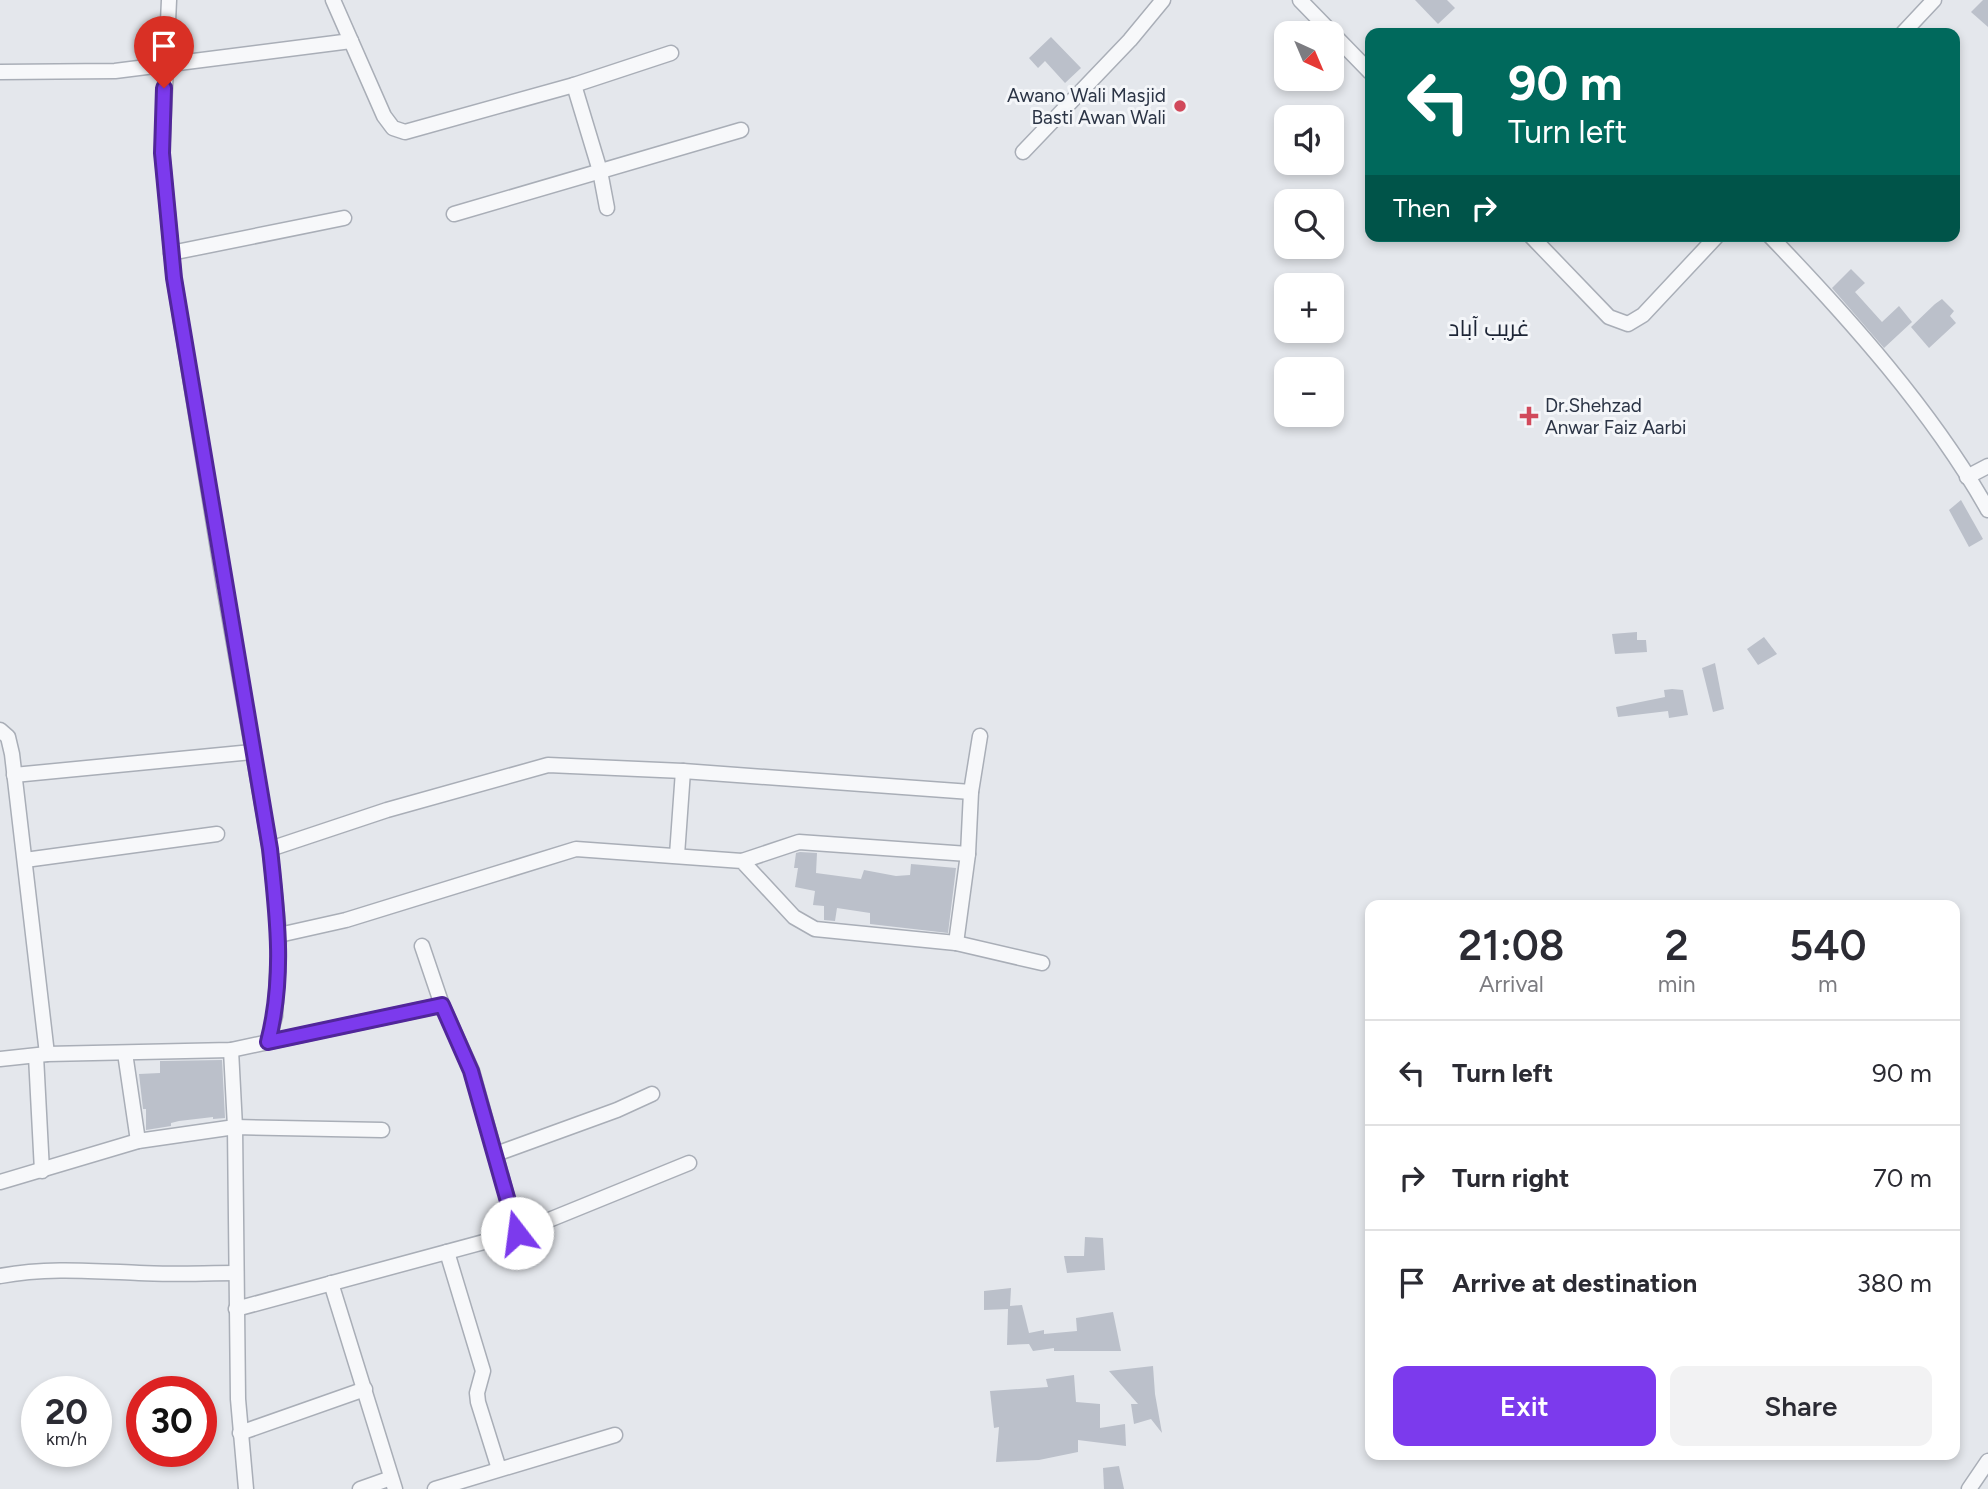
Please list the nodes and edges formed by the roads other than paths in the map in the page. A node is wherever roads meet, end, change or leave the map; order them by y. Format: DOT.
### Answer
graph roads {
  1 [pos="169,0"];
  2 [pos="333,0"];
  3 [pos="1163,0"];
  4 [pos="1300,0"];
  5 [pos="1934,0"];
  6 [pos="1908,28"];
  7 [pos="351,41"];
  8 [pos="671,53"];
  9 [pos="165,66"];
  10 [pos="1365,67"];
  11 [pos="0,72"];
  12 [pos="574,85"];
  13 [pos="741,130"];
  14 [pos="1023,152"];
  15 [pos="600,171"];
  16 [pos="607,208"];
  17 [pos="454,214"];
  18 [pos="344,218"];
  19 [pos="1537,242"];
  20 [pos="1711,242"];
  21 [pos="1776,242"];
  22 [pos="171,253"];
  23 [pos="1988,466"];
  24 [pos="1967,477"];
  25 [pos="1988,510"];
  26 [pos="0,730"];
  27 [pos="980,736"];
  28 [pos="252,752"];
  29 [pos="683,771"];
  30 [pos="14,775"];
  31 [pos="971,792"];
  32 [pos="217,834"];
  33 [pos="270,849"];
  34 [pos="968,853"];
  35 [pos="677,855"];
  36 [pos="24,860"];
  37 [pos="741,861"];
  38 [pos="279,935"];
  39 [pos="956,943"];
  40 [pos="422,946"];
  41 [pos="1042,963"];
  42 [pos="442,1005"];
  43 [pos="268,1042"];
  44 [pos="230,1050"];
  45 [pos="125,1053"];
  46 [pos="42,1055"];
  47 [pos="0,1059"];
  48 [pos="652,1094"];
  49 [pos="235,1127"];
  50 [pos="382,1130"];
  51 [pos="138,1141"];
  52 [pos="496,1154"];
  53 [pos="689,1163"];
  54 [pos="42,1171"];
  55 [pos="0,1182"];
  56 [pos="517,1233"];
  57 [pos="447,1252"];
  58 [pos="236,1272"];
  59 [pos="0,1276"];
  60 [pos="331,1283"];
  61 [pos="236,1309"];
  62 [pos="365,1389"];
  63 [pos="240,1433"];
  64 [pos="615,1435"];
  65 [pos="1988,1461"];
  66 [pos="499,1469"];
  67 [pos="393,1484"];
  68 [pos="246,1489"];
  69 [pos="360,1489"];
  70 [pos="435,1489"];
  71 [pos="1969,1489"];
  1 -- 9 [label="street"];
  2 -- 7 [label="street"];
  3 -- 14 [label="street"];
  4 -- 10 [label="street"];
  5 -- 6 [label="street"];
  7 -- 9 [label="street"];
  7 -- 12 [label="street"];
  8 -- 12 [label="street"];
  9 -- 11 [label="street"];
  9 -- 22 [label="street"];
  12 -- 15 [label="street"];
  13 -- 15 [label="street"];
  15 -- 16 [label="street"];
  15 -- 17 [label="street"];
  18 -- 22 [label="street"];
  19 -- 20 [label="street"];
  21 -- 24 [label="street"];
  22 -- 28 [label="street"];
  23 -- 24 [label="street"];
  24 -- 25 [label="street"];
  26 -- 30 [label="street"];
  27 -- 31 [label="street"];
  28 -- 30 [label="street"];
  28 -- 33 [label="street"];
  29 -- 31 [label="street"];
  29 -- 33 [label="street"];
  29 -- 35 [label="street"];
  30 -- 36 [label="street"];
  31 -- 34 [label="street"];
  32 -- 36 [label="street"];
  33 -- 38 [label="street"];
  34 -- 37 [label="street"];
  34 -- 39 [label="street"];
  35 -- 37 [label="street"];
  35 -- 38 [label="street"];
  36 -- 46 [label="street"];
  37 -- 39 [label="street"];
  38 -- 43 [label="street"];
  39 -- 41 [label="street"];
  40 -- 42 [label="street"];
  42 -- 43 [label="street"];
  42 -- 52 [label="street"];
  43 -- 44 [label="street"];
  44 -- 45 [label="street"];
  44 -- 49 [label="street"];
  45 -- 46 [label="street"];
  45 -- 51 [label="street"];
  46 -- 47 [label="street"];
  46 -- 54 [label="street"];
  48 -- 52 [label="street"];
  49 -- 50 [label="street"];
  49 -- 51 [label="street"];
  49 -- 58 [label="street"];
  51 -- 54 [label="street"];
  52 -- 56 [label="street"];
  53 -- 56 [label="street"];
  54 -- 55 [label="street"];
  56 -- 57 [label="street"];
  57 -- 60 [label="street"];
  57 -- 66 [label="street"];
  58 -- 59 [label="street"];
  58 -- 61 [label="street"];
  60 -- 61 [label="street"];
  60 -- 62 [label="street"];
  61 -- 63 [label="street"];
  62 -- 63 [label="street"];
  62 -- 67 [label="street"];
  63 -- 68 [label="street"];
  64 -- 66 [label="street"];
  65 -- 71 [label="street"];
  66 -- 70 [label="street"];
  67 -- 69 [label="street"];
}
